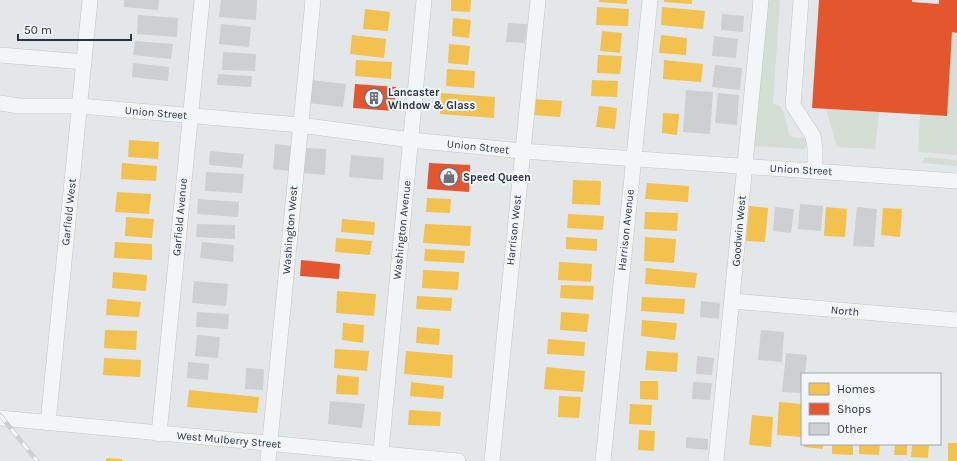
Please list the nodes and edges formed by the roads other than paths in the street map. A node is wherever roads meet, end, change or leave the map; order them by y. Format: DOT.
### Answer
graph roads {
  1 [pos="90,0"];
  2 [pos="202,0"];
  3 [pos="313,0"];
  4 [pos="424,0"];
  5 [pos="538,0"];
  6 [pos="650,0"];
  7 [pos="761,0"];
  8 [pos="801,0"];
  9 [pos="0,55"];
  10 [pos="84,62"];
  11 [pos="0,103"];
  12 [pos="80,106"];
  13 [pos="190,116"];
  14 [pos="300,125"];
  15 [pos="411,140"];
  16 [pos="522,151"];
  17 [pos="633,158"];
  18 [pos="745,167"];
  19 [pos="815,171"];
  20 [pos="957,180"];
  21 [pos="732,301"];
  22 [pos="957,320"];
  23 [pos="0,418"];
  24 [pos="48,423"];
  25 [pos="160,434"];
  26 [pos="270,443"];
  27 [pos="380,457"];
  28 [pos="268,461"];
  29 [pos="458,461"];
  30 [pos="492,461"];
  31 [pos="603,461"];
  32 [pos="716,461"];
  1 -- 10 [label="street, Garfield West"];
  2 -- 13 [label="street, Garfield Avenue"];
  3 -- 14 [label="street, Washington West"];
  4 -- 15 [label="street, Washington Avenue"];
  5 -- 16 [label="street, Harrison West"];
  6 -- 17 [label="street, Harrison Avenue"];
  7 -- 18 [label="street, Goodwin West"];
  8 -- 19 [label="street"];
  9 -- 10 [label="street"];
  10 -- 12 [label="street, Garfield West"];
  11 -- 12 [label="street, Union Street"];
  12 -- 13 [label="street, Union Street"];
  12 -- 24 [label="street, Garfield West"];
  13 -- 14 [label="street, Union Street"];
  13 -- 25 [label="street, Garfield Avenue"];
  14 -- 15 [label="street, Union Street"];
  14 -- 26 [label="street, Washington West"];
  15 -- 16 [label="street, Union Street"];
  15 -- 27 [label="street, Washington Avenue"];
  16 -- 17 [label="street, Union Street"];
  16 -- 30 [label="street, Harrison West"];
  17 -- 18 [label="street, Union Street"];
  17 -- 31 [label="street, Harrison Avenue"];
  18 -- 19 [label="street, Union Street"];
  18 -- 21 [label="street, Goodwin West"];
  19 -- 20 [label="street, Union Street"];
  21 -- 22 [label="street, North"];
  21 -- 32 [label="street, Goodwin West"];
  23 -- 24 [label="street, West Mulberry Street"];
  24 -- 25 [label="street, West Mulberry Street"];
  25 -- 26 [label="street, West Mulberry Street"];
  26 -- 27 [label="street, West Mulberry Street"];
  26 -- 28 [label="street, Washington West"];
  27 -- 29 [label="street, West Mulberry Street"];
}
